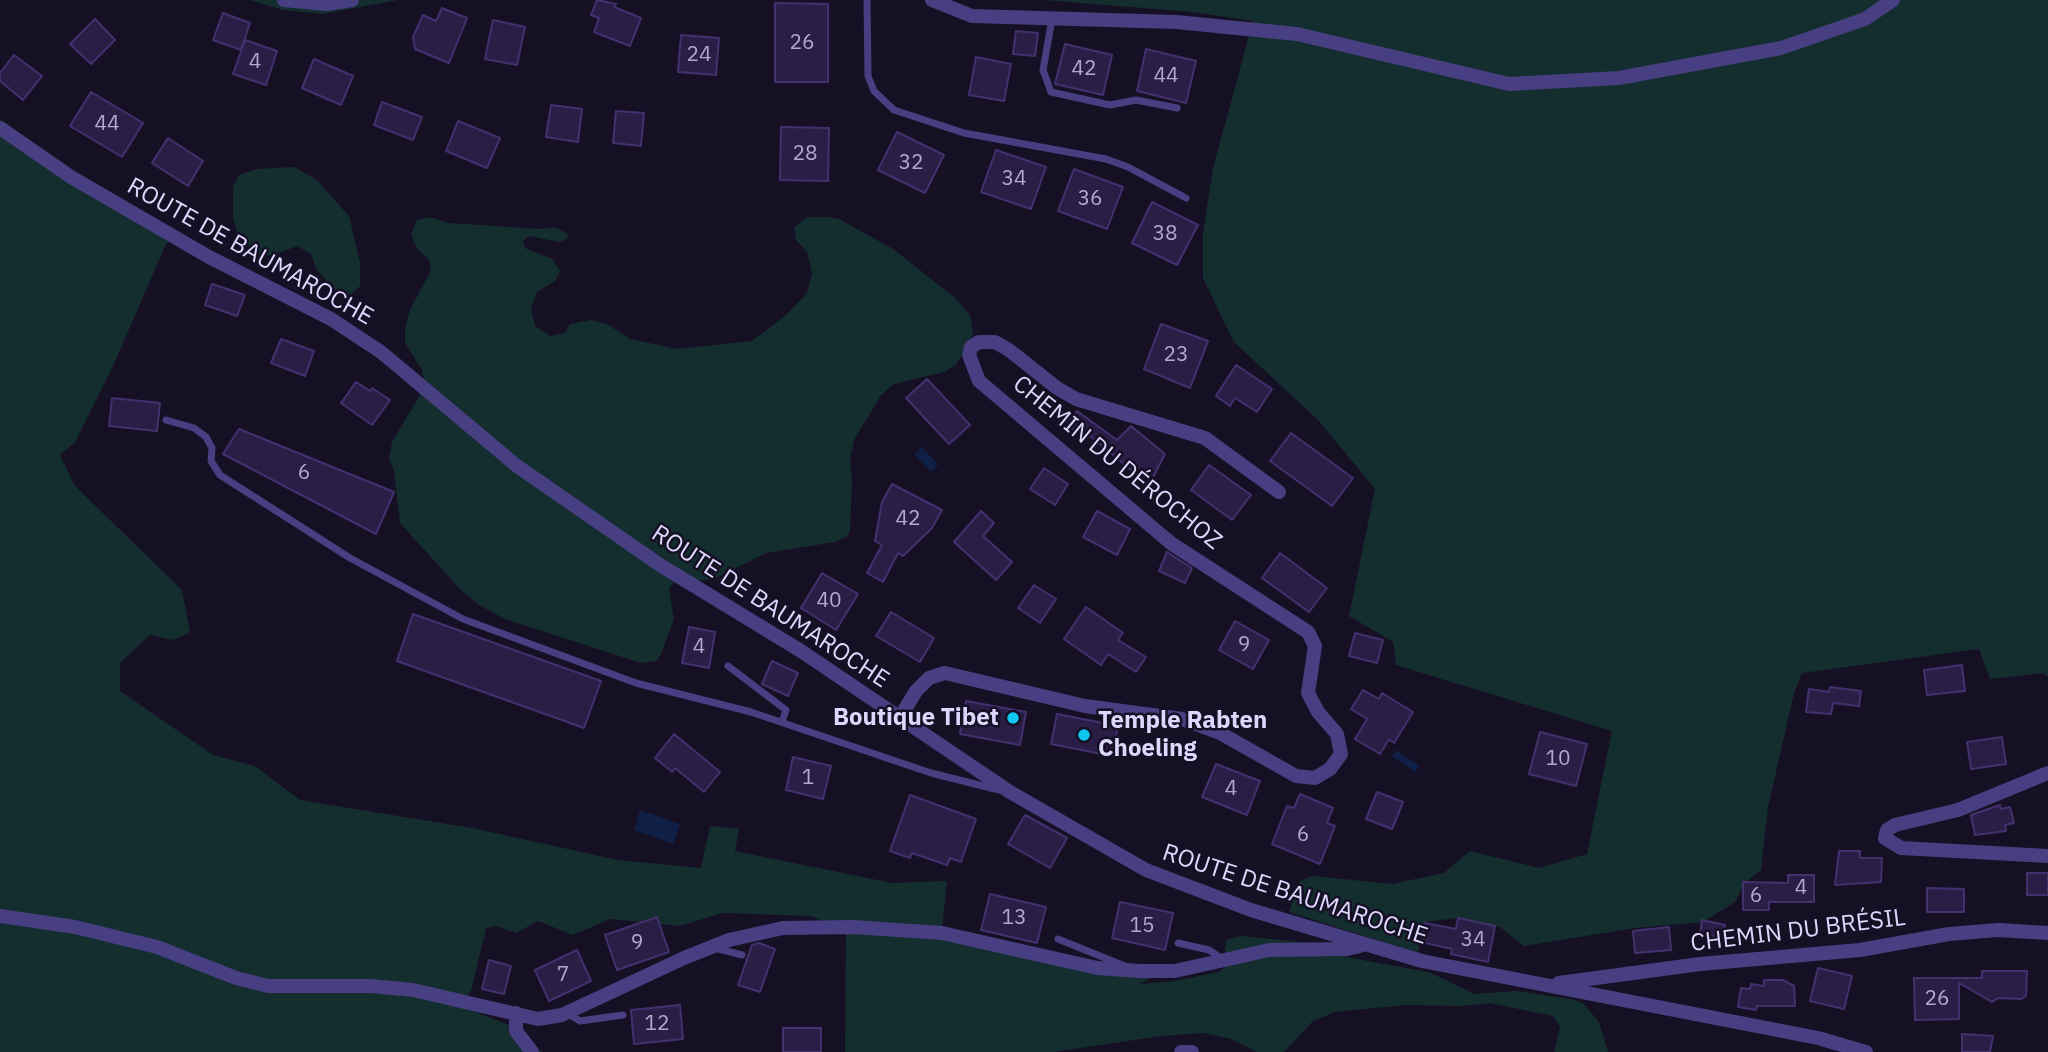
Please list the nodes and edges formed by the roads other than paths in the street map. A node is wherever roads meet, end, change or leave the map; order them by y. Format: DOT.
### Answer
graph roads {
  1 [pos="284,0"];
  2 [pos="352,0"];
  3 [pos="867,0"];
  4 [pos="932,0"];
  5 [pos="1893,0"];
  6 [pos="1052,19"];
  7 [pos="1177,108"];
  8 [pos="0,128"];
  9 [pos="1186,198"];
  10 [pos="166,420"];
  11 [pos="1279,492"];
  12 [pos="728,666"];
  13 [pos="899,719"];
  14 [pos="782,722"];
  15 [pos="2048,773"];
  16 [pos="1010,792"];
  17 [pos="2044,853"];
  18 [pos="0,916"];
  19 [pos="2048,933"];
  20 [pos="1058,939"];
  21 [pos="1178,943"];
  22 [pos="1363,945"];
  23 [pos="710,947"];
  24 [pos="743,955"];
  25 [pos="1224,960"];
  26 [pos="1135,971"];
  27 [pos="1554,985"];
  28 [pos="516,1013"];
  29 [pos="567,1013"];
  30 [pos="623,1015"];
  31 [pos="532,1052"];
  32 [pos="1181,1052"];
  33 [pos="1192,1052"];
  34 [pos="1866,1052"];
  1 -- 2 [label="street"];
  3 -- 9 [label="lane"];
  4 -- 6 [label="street"];
  5 -- 6 [label="street"];
  6 -- 7 [label="lane"];
  8 -- 13 [label="street, ROUTE DE BAUMAROCHE"];
  10 -- 14 [label="lane"];
  11 -- 13 [label="street, CHEMIN DU DÉROCHOZ"];
  12 -- 14 [label="lane"];
  13 -- 16 [label="street, ROUTE DE BAUMAROCHE"];
  14 -- 16 [label="lane"];
  15 -- 17 [label="street"];
  16 -- 22 [label="street, ROUTE DE BAUMAROCHE"];
  18 -- 28 [label="street"];
  19 -- 27 [label="street, CHEMIN DU BRÉSIL"];
  20 -- 26 [label="lane"];
  21 -- 25 [label="lane"];
  22 -- 25 [label="street"];
  22 -- 27 [label="street, ROUTE DE BAUMAROCHE"];
  23 -- 24 [label="lane"];
  23 -- 26 [label="street"];
  23 -- 29 [label="street"];
  25 -- 26 [label="street"];
  27 -- 34 [label="street, ROUTE DE BAUMAROCHE"];
  28 -- 29 [label="street"];
  28 -- 31 [label="street"];
  29 -- 30 [label="lane"];
  32 -- 33 [label="street"];
}
